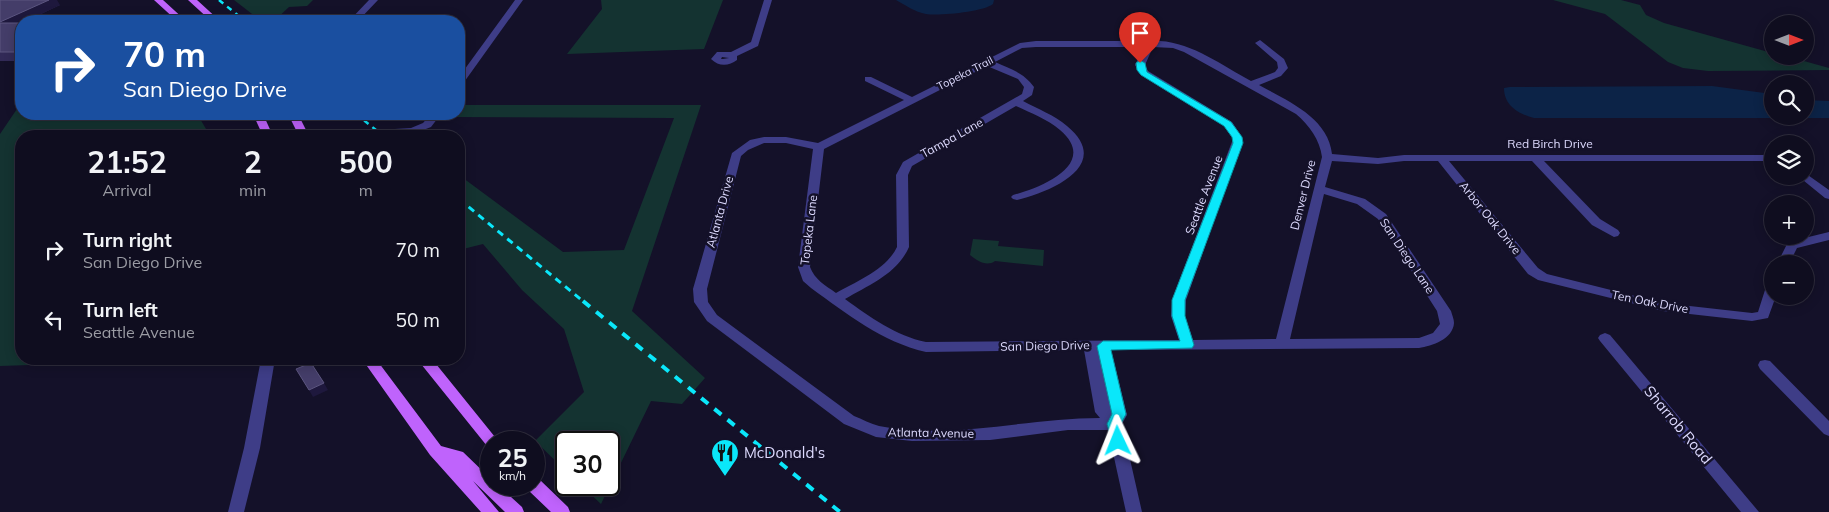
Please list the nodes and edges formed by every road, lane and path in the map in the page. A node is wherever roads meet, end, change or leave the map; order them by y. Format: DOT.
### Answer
graph roads {
  1 [pos="158,0"];
  2 [pos="192,0"];
  3 [pos="374,0"];
  4 [pos="519,0"];
  5 [pos="768,0"];
  6 [pos="175,15"];
  7 [pos="209,15"];
  8 [pos="359,15"];
  9 [pos="1260,43"];
  10 [pos="1150,44"];
  11 [pos="1175,45"];
  12 [pos="732,54"];
  13 [pos="986,62"];
  14 [pos="465,74"];
  15 [pos="868,80"];
  16 [pos="1251,85"];
  17 [pos="911,100"];
  18 [pos="1016,102"];
  19 [pos="430,120"];
  20 [pos="414,130"];
  21 [pos="819,147"];
  22 [pos="1327,157"];
  23 [pos="1764,157"];
  24 [pos="1441,158"];
  25 [pos="1535,158"];
  26 [pos="1814,184"];
  27 [pos="1318,189"];
  28 [pos="1829,196"];
  29 [pos="1017,197"];
  30 [pos="1614,233"];
  31 [pos="1829,236"];
  32 [pos="1787,255"];
  33 [pos="1541,276"];
  34 [pos="836,299"];
  35 [pos="702,304"];
  36 [pos="1766,305"];
  37 [pos="1444,332"];
  38 [pos="1605,338"];
  39 [pos="1282,344"];
  40 [pos="1188,345"];
  41 [pos="1096,346"];
  42 [pos="267,365"];
  43 [pos="373,365"];
  44 [pos="429,365"];
  45 [pos="1764,365"];
  46 [pos="1114,424"];
  47 [pos="1829,430"];
  48 [pos="483,431"];
  49 [pos="436,451"];
  50 [pos="545,495"];
  51 [pos="236,512"];
  52 [pos="491,512"];
  53 [pos="516,512"];
  54 [pos="562,512"];
  55 [pos="1134,512"];
  56 [pos="1751,512"];
  1 -- 6 [label="main road"];
  2 -- 7 [label="main road"];
  3 -- 8 [label="street"];
  4 -- 14 [label="street"];
  5 -- 12 [label="street"];
  9 -- 16 [label="street"];
  10 -- 11 [label="street, Topeka Trail"];
  10 -- 13 [label="street, Topeka Trail"];
  10 -- 40 [label="street, Seattle Avenue"];
  11 -- 16 [label="street, Denver Drive"];
  13 -- 17 [label="street, Topeka Trail"];
  13 -- 18 [label="street"];
  15 -- 17 [label="street"];
  16 -- 22 [label="street, Denver Drive"];
  17 -- 21 [label="street, Topeka Trail"];
  18 -- 29 [label="street"];
  18 -- 34 [label="street, Tampa Lane"];
  19 -- 20 [label="street"];
  21 -- 34 [label="street, Topeka Lane"];
  21 -- 35 [label="street, Atlanta Drive"];
  22 -- 24 [label="street, Red Birch Drive"];
  22 -- 27 [label="street, Denver Drive"];
  23 -- 25 [label="street, Red Birch Drive"];
  24 -- 25 [label="street, Red Birch Drive"];
  24 -- 33 [label="street, Arbor Oak Drive"];
  25 -- 30 [label="street"];
  26 -- 28 [label="street"];
  27 -- 37 [label="street, San Diego Lane"];
  27 -- 39 [label="street, Denver Drive"];
  31 -- 32 [label="street"];
  33 -- 36 [label="street, Ten Oak Drive"];
  34 -- 41 [label="street, San Diego Drive"];
  35 -- 46 [label="street, Atlanta Avenue"];
  37 -- 39 [label="street, San Diego Drive"];
  38 -- 56 [label="street, Sharrob Road"];
  39 -- 40 [label="street, San Diego Drive"];
  40 -- 41 [label="street, San Diego Drive"];
  41 -- 46 [label="street"];
  42 -- 51 [label="street"];
  43 -- 49 [label="main road"];
  44 -- 48 [label="main road"];
  45 -- 47 [label="street"];
  46 -- 55 [label="street"];
  49 -- 52 [label="main road"];
  49 -- 53 [label="main road"];
  50 -- 54 [label="main road"];
}
